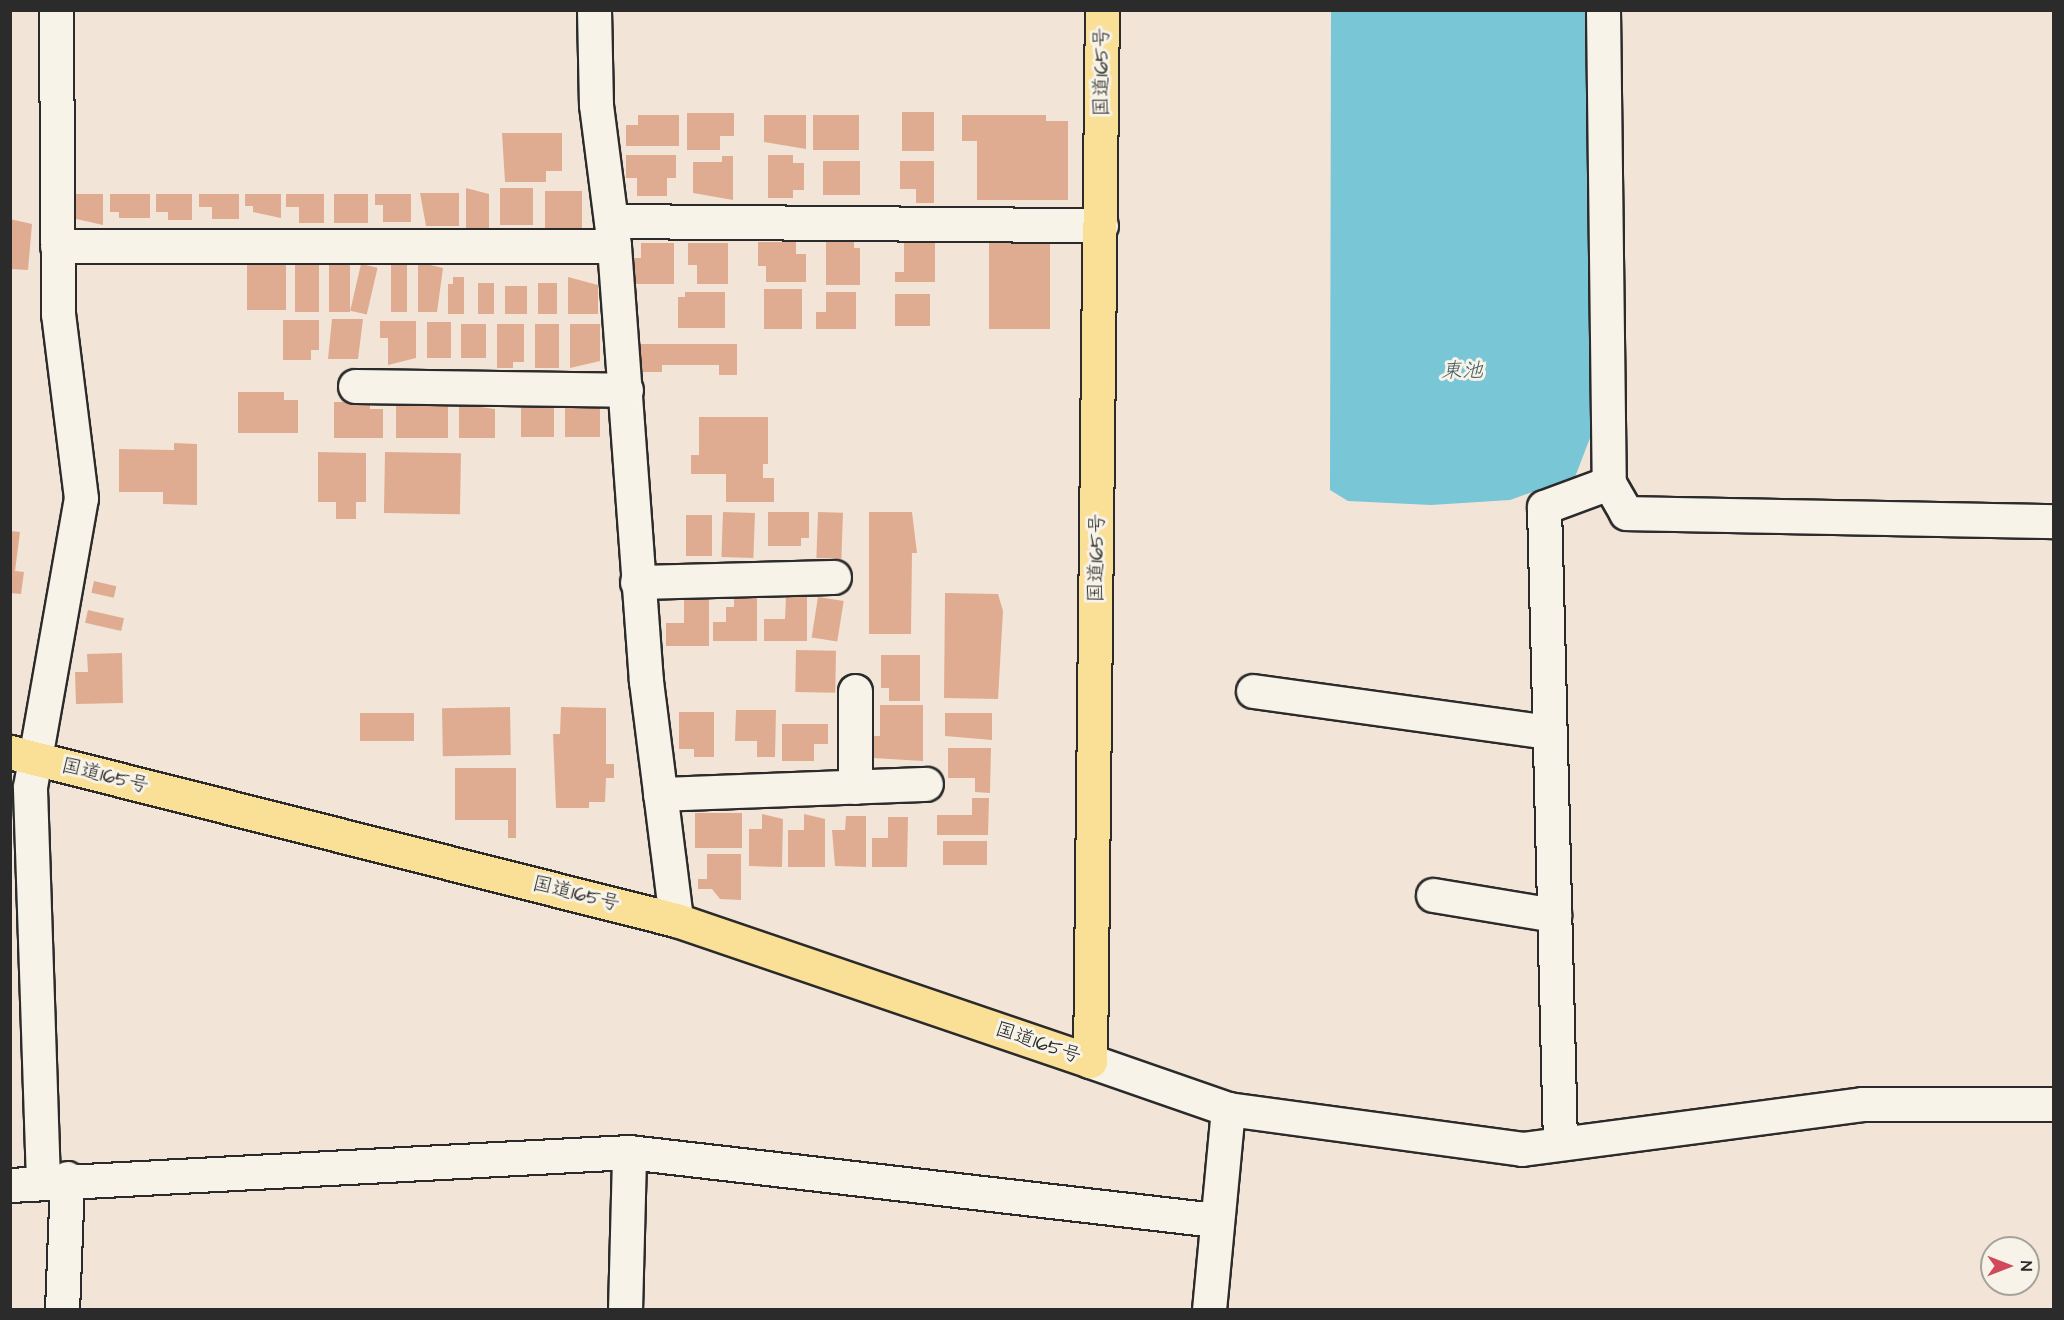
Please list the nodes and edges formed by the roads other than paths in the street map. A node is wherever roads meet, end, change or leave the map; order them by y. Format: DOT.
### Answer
graph roads {
  1 [pos="56,10"];
  2 [pos="594,10"];
  3 [pos="1102,10"];
  4 [pos="1603,10"];
  5 [pos="1101,225"];
  6 [pos="612,234"];
  7 [pos="57,246"];
  8 [pos="355,386"];
  9 [pos="626,390"];
  10 [pos="1609,483"];
  11 [pos="2054,521"];
  12 [pos="834,578"];
  13 [pos="637,582"];
  14 [pos="855,691"];
  15 [pos="1253,691"];
  16 [pos="1549,732"];
  17 [pos="22,755"];
  18 [pos="926,784"];
  19 [pos="855,787"];
  20 [pos="660,794"];
  21 [pos="1433,895"];
  22 [pos="1554,915"];
  23 [pos="676,920"];
  24 [pos="1090,1061"];
  25 [pos="2054,1104"];
  26 [pos="1228,1109"];
  27 [pos="1560,1143"];
  28 [pos="629,1152"];
  29 [pos="55,1180"];
  30 [pos="10,1185"];
  31 [pos="1215,1220"];
  32 [pos="62,1310"];
  33 [pos="625,1310"];
  34 [pos="1209,1310"];
  1 -- 7 [label="street"];
  2 -- 6 [label="street"];
  3 -- 5 [label="highway, 国道165号"];
  4 -- 10 [label="street"];
  5 -- 6 [label="street"];
  5 -- 24 [label="highway, 国道165号"];
  6 -- 7 [label="street"];
  6 -- 9 [label="street"];
  7 -- 17 [label="street"];
  8 -- 9 [label="street"];
  9 -- 13 [label="street"];
  10 -- 11 [label="street"];
  10 -- 16 [label="street"];
  12 -- 13 [label="street"];
  13 -- 20 [label="street"];
  14 -- 19 [label="street"];
  15 -- 16 [label="street"];
  16 -- 22 [label="street"];
  17 -- 23 [label="highway, 国道165号"];
  17 -- 29 [label="street"];
  18 -- 19 [label="street"];
  19 -- 20 [label="street"];
  20 -- 23 [label="street"];
  21 -- 22 [label="street"];
  22 -- 27 [label="street"];
  23 -- 24 [label="highway, 国道165号"];
  24 -- 26 [label="street"];
  25 -- 27 [label="street"];
  26 -- 27 [label="street"];
  26 -- 31 [label="street"];
  28 -- 29 [label="street"];
  28 -- 31 [label="street"];
  28 -- 33 [label="street"];
  29 -- 30 [label="street"];
  29 -- 32 [label="street"];
  31 -- 34 [label="street"];
}
